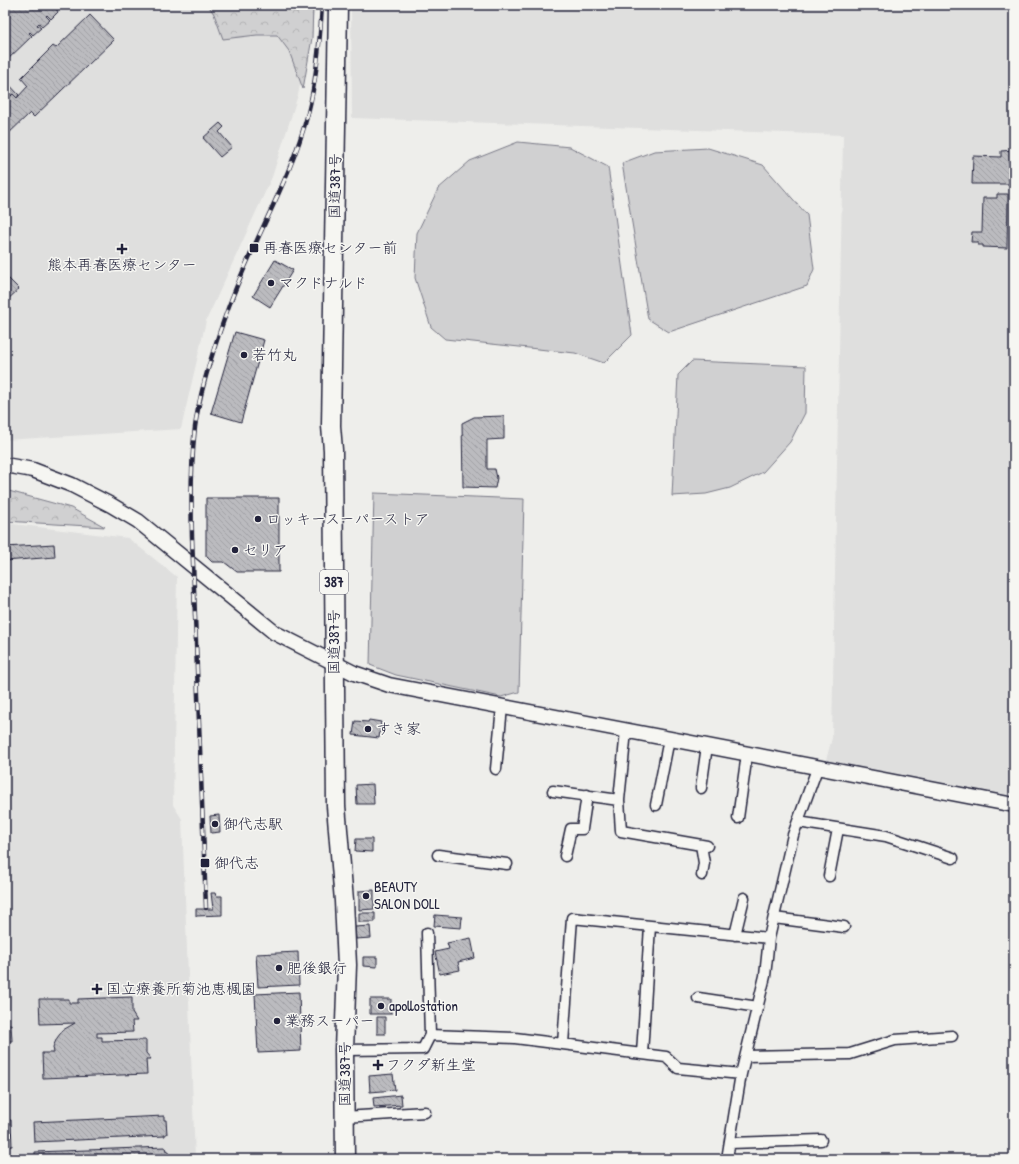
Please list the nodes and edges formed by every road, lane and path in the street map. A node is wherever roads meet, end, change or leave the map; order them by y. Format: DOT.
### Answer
graph roads {
  1 [pos="338,5"];
  2 [pos="5,465"];
  3 [pos="334,662"];
  4 [pos="502,707"];
  5 [pos="626,731"];
  6 [pos="669,739"];
  7 [pos="707,746"];
  8 [pos="747,754"];
  9 [pos="818,766"];
  10 [pos="496,769"];
  11 [pos="701,788"];
  12 [pos="553,791"];
  13 [pos="587,795"];
  14 [pos="619,800"];
  15 [pos="656,805"];
  16 [pos="1014,805"];
  17 [pos="738,818"];
  18 [pos="798,822"];
  19 [pos="838,829"];
  20 [pos="438,855"];
  21 [pos="565,856"];
  22 [pos="953,858"];
  23 [pos="507,864"];
  24 [pos="702,876"];
  25 [pos="829,876"];
  26 [pos="744,898"];
  27 [pos="774,918"];
  28 [pos="650,926"];
  29 [pos="844,927"];
  30 [pos="427,933"];
  31 [pos="735,935"];
  32 [pos="769,938"];
  33 [pos="698,998"];
  34 [pos="758,1007"];
  35 [pos="430,1036"];
  36 [pos="952,1036"];
  37 [pos="562,1044"];
  38 [pos="344,1050"];
  39 [pos="642,1054"];
  40 [pos="746,1056"];
  41 [pos="741,1074"];
  42 [pos="425,1112"];
  43 [pos="344,1117"];
  44 [pos="821,1140"];
  45 [pos="730,1143"];
  46 [pos="345,1159"];
  47 [pos="727,1159"];
  1 -- 3 [label="highway, 国道387号 / 387"];
  2 -- 3 [label="street"];
  3 -- 4 [label="street"];
  3 -- 38 [label="highway, 国道387号 / 387"];
  4 -- 5 [label="street"];
  4 -- 10 [label="street"];
  5 -- 6 [label="street"];
  5 -- 14 [label="street"];
  6 -- 7 [label="street"];
  6 -- 15 [label="street"];
  7 -- 8 [label="street"];
  7 -- 11 [label="street"];
  8 -- 9 [label="street"];
  8 -- 17 [label="street"];
  9 -- 16 [label="street"];
  9 -- 18 [label="street"];
  12 -- 13 [label="street"];
  13 -- 14 [label="street"];
  13 -- 21 [label="street"];
  14 -- 24 [label="street"];
  18 -- 19 [label="street"];
  18 -- 27 [label="street"];
  19 -- 22 [label="street"];
  19 -- 25 [label="street"];
  20 -- 23 [label="street"];
  26 -- 31 [label="street"];
  27 -- 29 [label="street"];
  27 -- 32 [label="street"];
  28 -- 31 [label="street"];
  28 -- 37 [label="street"];
  28 -- 39 [label="street"];
  30 -- 35 [label="street"];
  31 -- 32 [label="street"];
  32 -- 34 [label="street"];
  33 -- 34 [label="street"];
  34 -- 40 [label="street"];
  35 -- 37 [label="street"];
  35 -- 38 [label="street"];
  36 -- 40 [label="street"];
  37 -- 39 [label="street"];
  38 -- 43 [label="highway, 国道387号 / 387"];
  39 -- 41 [label="street"];
  40 -- 41 [label="street"];
  41 -- 45 [label="street"];
  42 -- 43 [label="street"];
  43 -- 46 [label="highway, 国道387号 / 387"];
  44 -- 45 [label="street"];
  45 -- 47 [label="street"];
}
